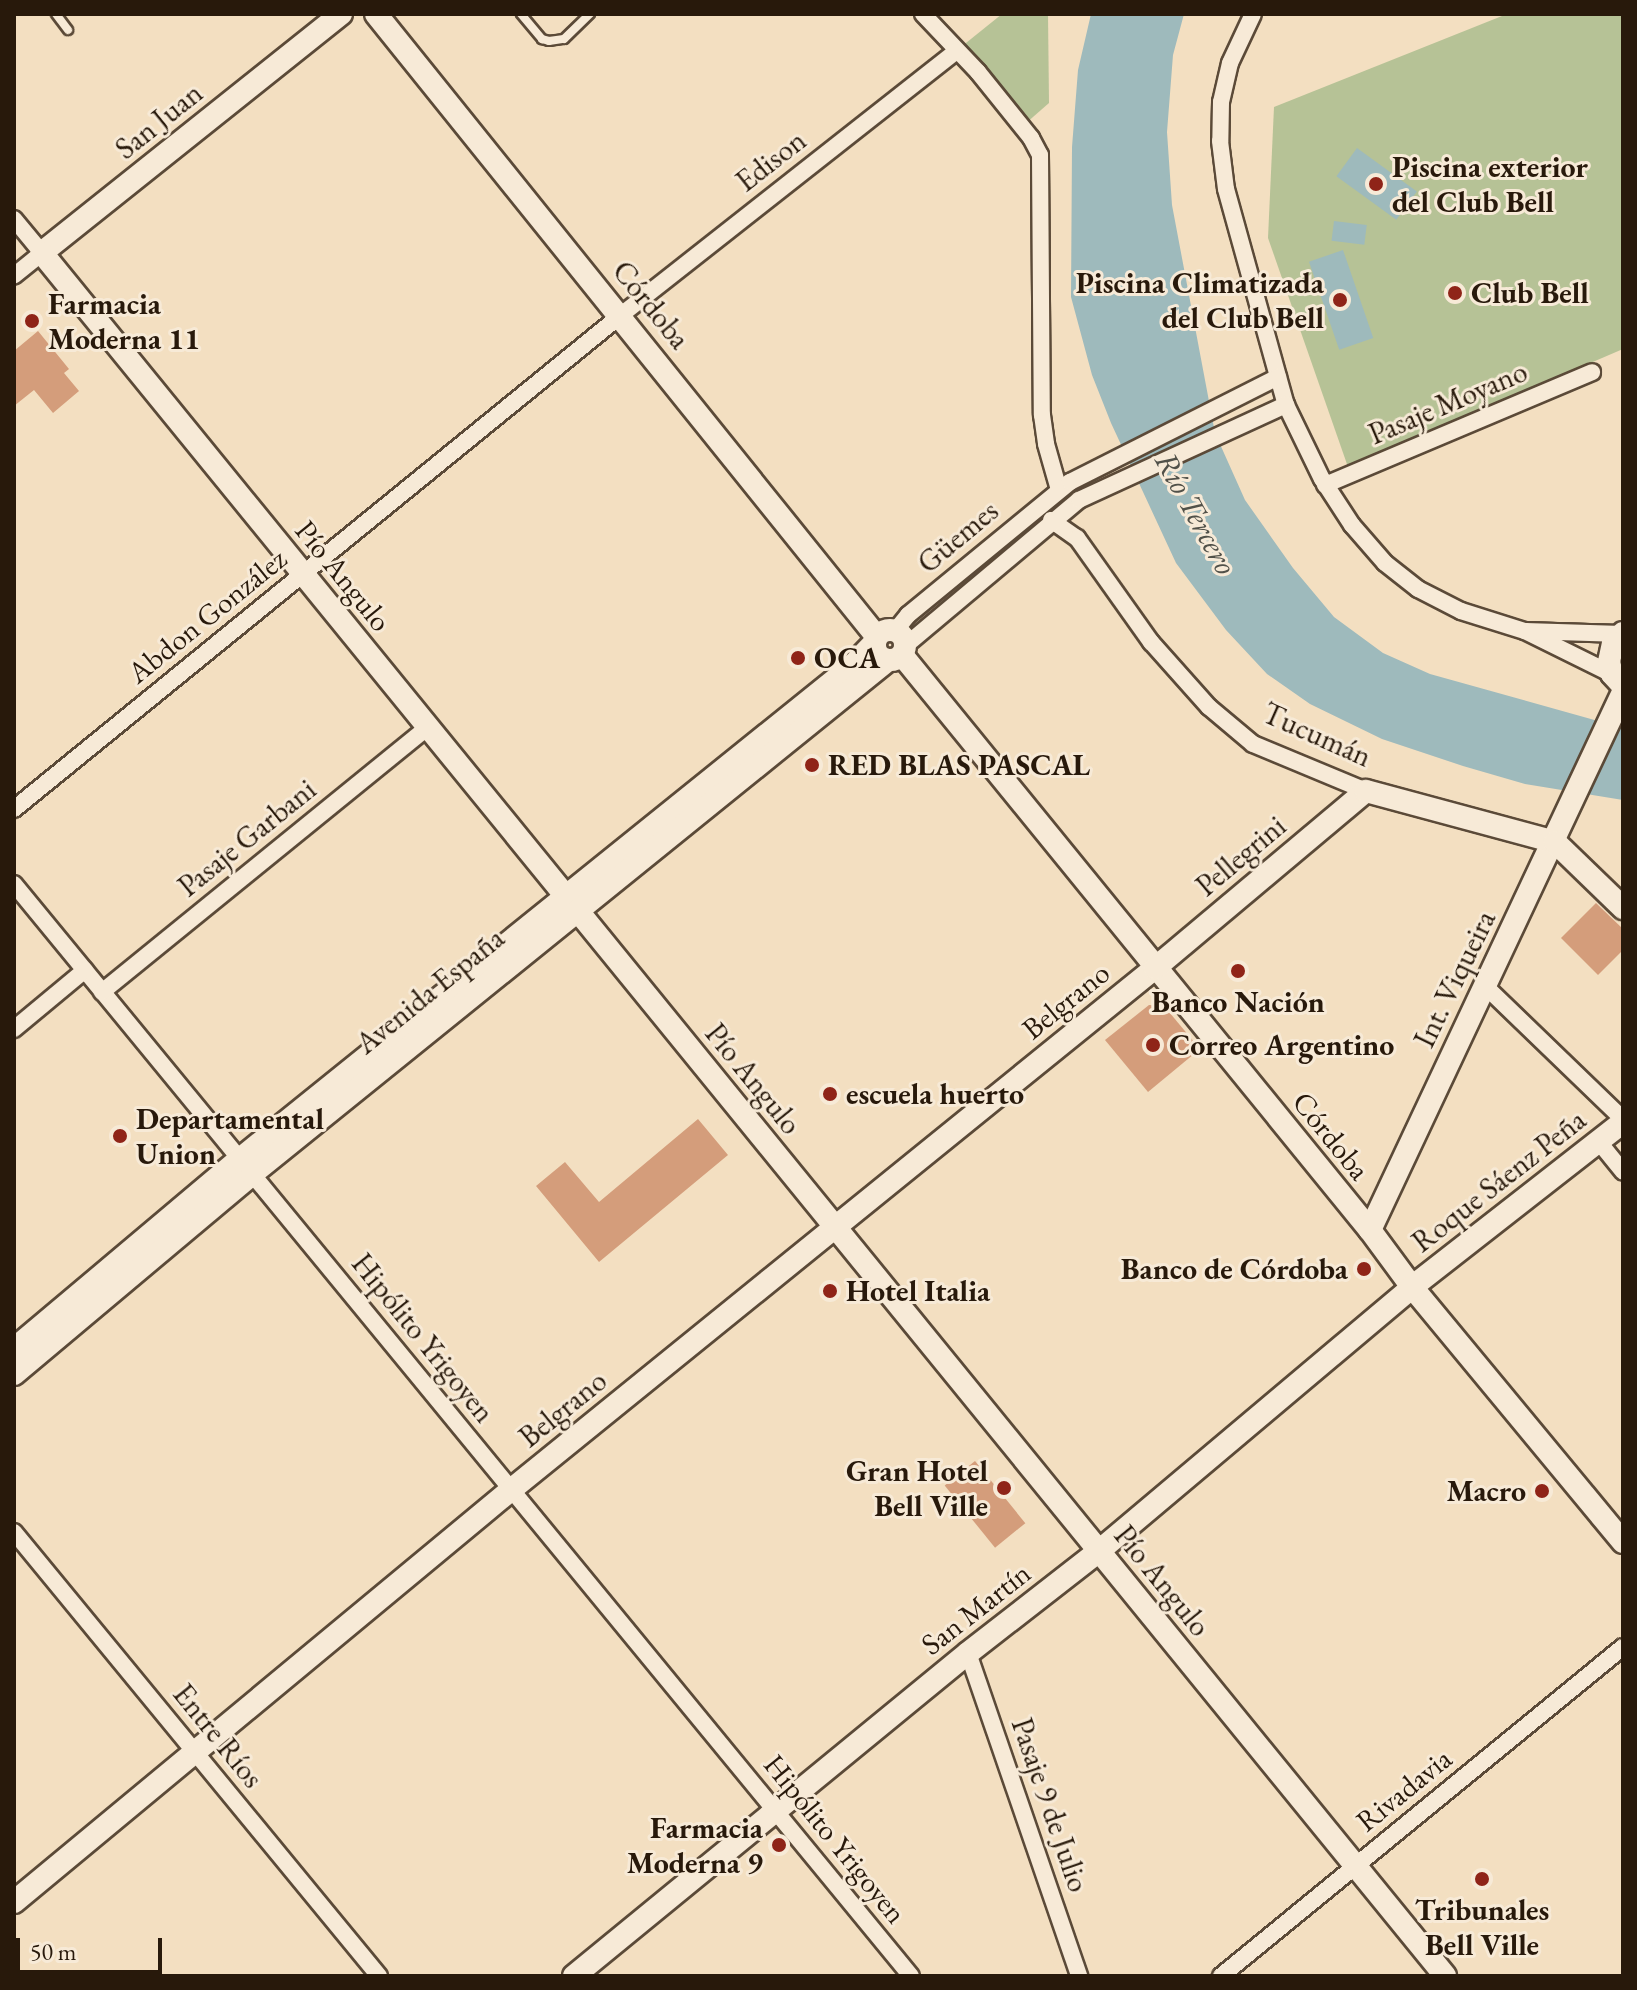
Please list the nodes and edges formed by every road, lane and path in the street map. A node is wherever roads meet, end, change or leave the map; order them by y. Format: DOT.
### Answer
graph roads {
  1 [pos="56,14"];
  2 [pos="341,14"];
  3 [pos="376,14"];
  4 [pos="394,14"];
  5 [pos="521,14"];
  6 [pos="590,14"];
  7 [pos="923,14"];
  8 [pos="1253,14"];
  9 [pos="68,30"];
  10 [pos="956,51"];
  11 [pos="14,219"];
  12 [pos="42,253"];
  13 [pos="14,276"];
  14 [pos="627,310"];
  15 [pos="1592,372"];
  16 [pos="1278,377"];
  17 [pos="1286,405"];
  18 [pos="1325,485"];
  19 [pos="1059,490"];
  20 [pos="1057,516"];
  21 [pos="303,574"];
  22 [pos="1525,631"];
  23 [pos="1622,634"];
  24 [pos="890,643"];
  25 [pos="1619,690"];
  26 [pos="428,727"];
  27 [pos="1366,791"];
  28 [pos="14,809"];
  29 [pos="1555,842"];
  30 [pos="14,884"];
  31 [pos="572,904"];
  32 [pos="1623,908"];
  33 [pos="1155,968"];
  34 [pos="85,970"];
  35 [pos="1484,985"];
  36 [pos="102,992"];
  37 [pos="14,1029"];
  38 [pos="1623,1120"];
  39 [pos="1599,1142"];
  40 [pos="246,1166"];
  41 [pos="1623,1172"];
  42 [pos="835,1227"];
  43 [pos="1370,1230"];
  44 [pos="1412,1287"];
  45 [pos="14,1349"];
  46 [pos="14,1374"];
  47 [pos="512,1489"];
  48 [pos="14,1532"];
  49 [pos="1623,1542"];
  50 [pos="1099,1551"];
  51 [pos="1623,1647"];
  52 [pos="968,1653"];
  53 [pos="194,1751"];
  54 [pos="775,1809"];
  55 [pos="1356,1866"];
  56 [pos="14,1902"];
  57 [pos="379,1976"];
  58 [pos="574,1976"];
  59 [pos="911,1976"];
  60 [pos="1079,1976"];
  61 [pos="1221,1976"];
  62 [pos="1445,1976"];
  1 -- 9 [label="lane"];
  2 -- 12 [label="street, San Juan"];
  3 -- 14 [label="street, Córdoba"];
  4 -- 14 [label="street, Córdoba"];
  5 -- 6 [label="lane"];
  7 -- 10 [label="street"];
  8 -- 16 [label="street"];
  10 -- 14 [label="street, Edison"];
  10 -- 19 [label="street"];
  11 -- 12 [label="street, Pío Angulo"];
  12 -- 13 [label="street, San Juan"];
  12 -- 21 [label="street, Pío Angulo"];
  14 -- 21 [label="street, Abdon González"];
  14 -- 24 [label="street, Córdoba"];
  15 -- 18 [label="street, Pasaje Moyano"];
  16 -- 17 [label="street"];
  16 -- 19 [label="street, Güemes"];
  17 -- 18 [label="street"];
  17 -- 20 [label="street, Güemes"];
  18 -- 22 [label="street"];
  19 -- 24 [label="street, Güemes"];
  20 -- 24 [label="street, Güemes"];
  20 -- 27 [label="street, Tucumán"];
  21 -- 26 [label="street, Pío Angulo"];
  21 -- 28 [label="street, Abdon González"];
  22 -- 23 [label="street"];
  22 -- 25 [label="street"];
  23 -- 25 [label="street, Int. Viqueira"];
  24 -- 31 [label="street, Avenida España"];
  24 -- 33 [label="street, Córdoba"];
  25 -- 29 [label="street, Int. Viqueira"];
  26 -- 31 [label="street, Pío Angulo"];
  26 -- 36 [label="street, Pasaje Garbani"];
  27 -- 29 [label="street, Tucumán"];
  27 -- 33 [label="street, Pellegrini"];
  29 -- 32 [label="street, Tucumán"];
  29 -- 35 [label="street, Int. Viqueira"];
  30 -- 34 [label="street, Hipólito Yrigoyen"];
  31 -- 40 [label="street, Avenida España"];
  31 -- 42 [label="street, Pío Angulo"];
  33 -- 42 [label="street, Belgrano"];
  33 -- 43 [label="street, Córdoba"];
  34 -- 36 [label="street, Hipólito Yrigoyen"];
  34 -- 37 [label="street"];
  35 -- 38 [label="street"];
  35 -- 43 [label="street, Int. Viqueira"];
  36 -- 40 [label="street, Hipólito Yrigoyen"];
  38 -- 39 [label="street, Roque Sáenz Peña"];
  39 -- 41 [label="street"];
  39 -- 44 [label="street, Roque Sáenz Peña"];
  40 -- 45 [label="street, Avenida España"];
  40 -- 46 [label="street, Avenida España"];
  40 -- 47 [label="street, Hipólito Yrigoyen"];
  42 -- 47 [label="street, Belgrano"];
  42 -- 50 [label="street, Pío Angulo"];
  43 -- 44 [label="street, Córdoba"];
  44 -- 49 [label="street, Córdoba"];
  44 -- 50 [label="street, San Martín"];
  47 -- 53 [label="street, Belgrano"];
  47 -- 54 [label="street, Hipólito Yrigoyen"];
  48 -- 53 [label="street, Entre Ríos"];
  50 -- 52 [label="street, San Martín"];
  50 -- 55 [label="street, Pío Angulo"];
  51 -- 55 [label="street, Rivadavia"];
  52 -- 54 [label="street, San Martín"];
  52 -- 60 [label="street, Pasaje 9 de Julio"];
  53 -- 56 [label="street, Belgrano"];
  53 -- 57 [label="street, Entre Ríos"];
  54 -- 58 [label="street, San Martín"];
  54 -- 59 [label="street, Hipólito Yrigoyen"];
  55 -- 61 [label="street, Rivadavia"];
  55 -- 62 [label="street, Pío Angulo"];
}
